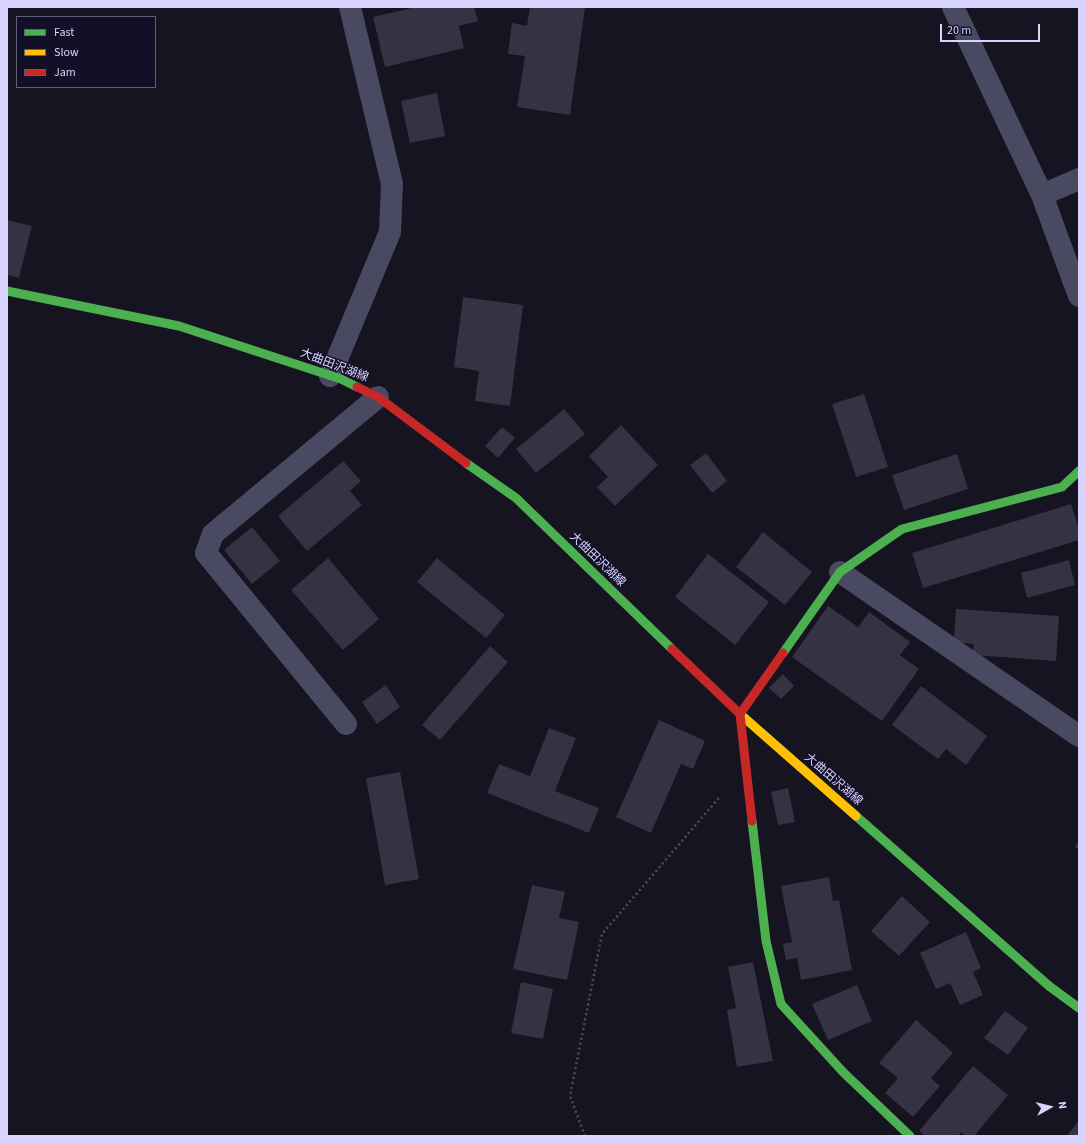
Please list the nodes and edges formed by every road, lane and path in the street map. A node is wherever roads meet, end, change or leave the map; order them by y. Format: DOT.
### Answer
graph roads {
  1 [pos="350,7"];
  2 [pos="953,7"];
  3 [pos="1079,180"];
  4 [pos="1042,195"];
  5 [pos="7,291"];
  6 [pos="1079,296"];
  7 [pos="330,376"];
  8 [pos="378,397"];
  9 [pos="1079,471"];
  10 [pos="840,572"];
  11 [pos="740,714"];
  12 [pos="346,724"];
  13 [pos="1079,736"];
  14 [pos="720,792"];
  15 [pos="1079,1008"];
  16 [pos="585,1136"];
  17 [pos="910,1136"];
  1 -- 7 [label="street"];
  2 -- 4 [label="street"];
  3 -- 4 [label="street"];
  4 -- 6 [label="street"];
  5 -- 7 [label="main road, 大曲田沢湖線"];
  7 -- 8 [label="main road, 大曲田沢湖線"];
  8 -- 11 [label="main road, 大曲田沢湖線"];
  8 -- 12 [label="street"];
  9 -- 10 [label="main road"];
  10 -- 11 [label="main road"];
  10 -- 13 [label="street"];
  11 -- 15 [label="main road, 大曲田沢湖線"];
  11 -- 17 [label="main road"];
  14 -- 16 [label="path"];
}
